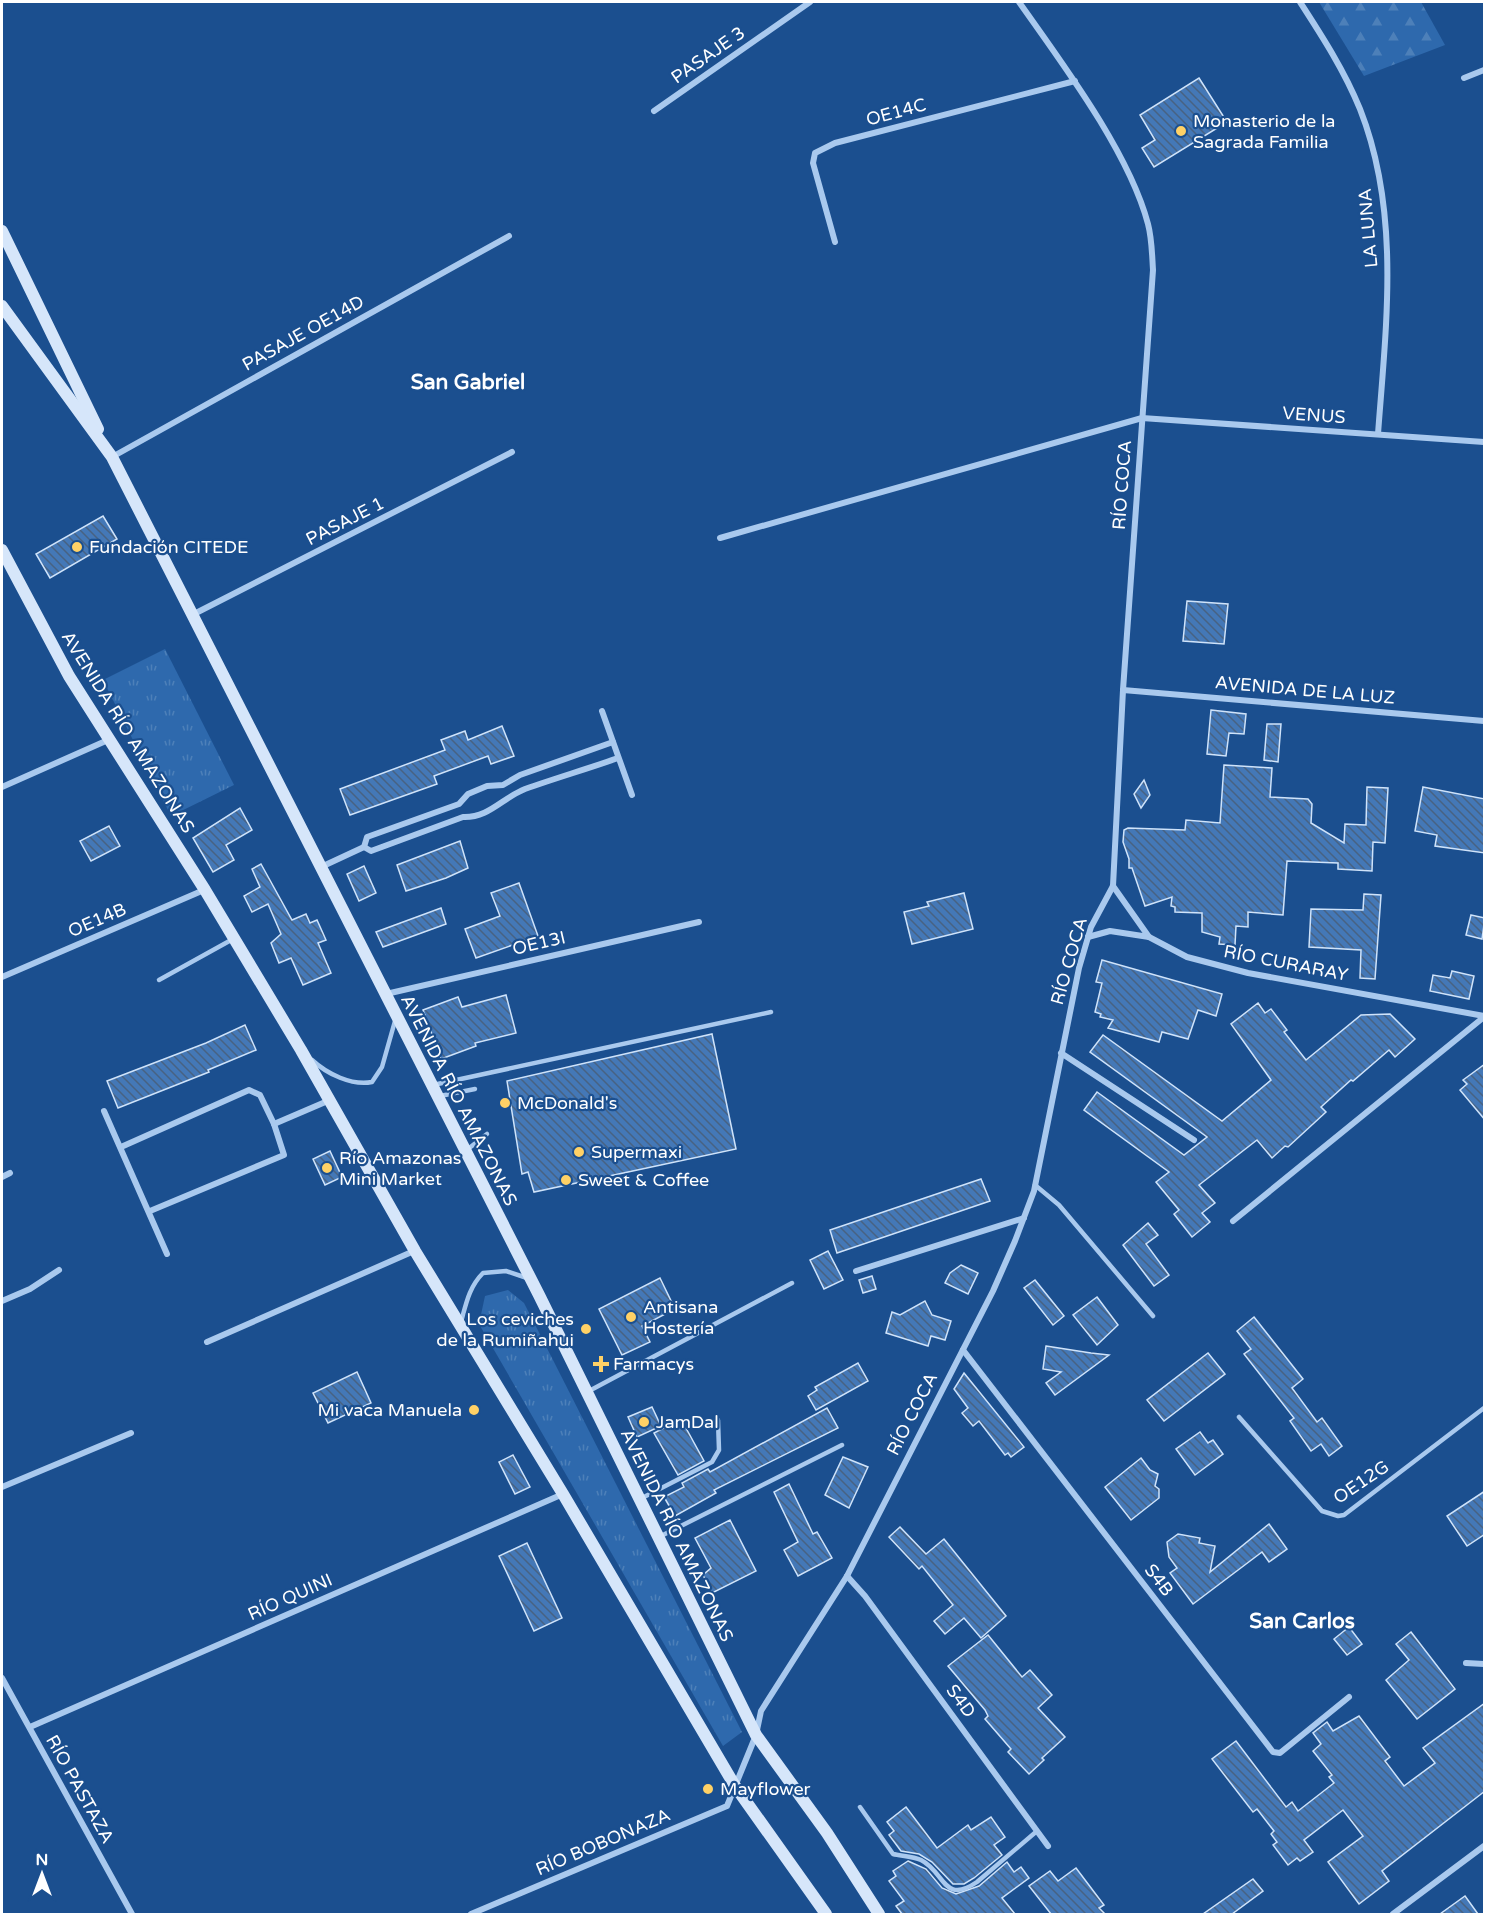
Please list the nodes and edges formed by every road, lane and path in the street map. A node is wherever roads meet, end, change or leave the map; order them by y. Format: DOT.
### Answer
graph roads {
  1 [pos="810,2"];
  2 [pos="1019,2"];
  3 [pos="1300,2"];
  4 [pos="1485,69"];
  5 [pos="1464,78"];
  6 [pos="1075,81"];
  7 [pos="654,111"];
  8 [pos="2,231"];
  9 [pos="509,236"];
  10 [pos="835,242"];
  11 [pos="2,306"];
  12 [pos="1142,418"];
  13 [pos="1378,434"];
  14 [pos="1485,442"];
  15 [pos="512,452"];
  16 [pos="112,457"];
  17 [pos="720,538"];
  18 [pos="2,550"];
  19 [pos="191,616"];
  20 [pos="1123,690"];
  21 [pos="602,711"];
  22 [pos="1485,721"];
  23 [pos="108,740"];
  24 [pos="613,742"];
  25 [pos="618,758"];
  26 [pos="549,765"];
  27 [pos="554,780"];
  28 [pos="502,785"];
  29 [pos="2,787"];
  30 [pos="632,795"];
  31 [pos="507,797"];
  32 [pos="459,804"];
  33 [pos="463,817"];
  34 [pos="407,823"];
  35 [pos="411,836"];
  36 [pos="364,847"];
  37 [pos="320,867"];
  38 [pos="1113,886"];
  39 [pos="205,890"];
  40 [pos="699,922"];
  41 [pos="1088,937"];
  42 [pos="1149,937"];
  43 [pos="234,938"];
  44 [pos="2,977"];
  45 [pos="159,980"];
  46 [pos="386,994"];
  47 [pos="771,1012"];
  48 [pos="396,1015"];
  49 [pos="1485,1016"];
  50 [pos="301,1050"];
  51 [pos="1061,1053"];
  52 [pos="475,1089"];
  53 [pos="436,1091"];
  54 [pos="330,1100"];
  55 [pos="104,1111"];
  56 [pos="274,1124"];
  57 [pos="487,1134"];
  58 [pos="1194,1140"];
  59 [pos="121,1147"];
  60 [pos="466,1151"];
  61 [pos="10,1173"];
  62 [pos="2,1177"];
  63 [pos="1035,1185"];
  64 [pos="150,1211"];
  65 [pos="1024,1218"];
  66 [pos="1233,1221"];
  67 [pos="415,1251"];
  68 [pos="167,1254"];
  69 [pos="59,1270"];
  70 [pos="856,1271"];
  71 [pos="529,1279"];
  72 [pos="792,1283"];
  73 [pos="2,1300"];
  74 [pos="1154,1316"];
  75 [pos="460,1322"];
  76 [pos="207,1342"];
  77 [pos="963,1350"];
  78 [pos="586,1392"];
  79 [pos="1485,1408"];
  80 [pos="1239,1417"];
  81 [pos="718,1420"];
  82 [pos="130,1433"];
  83 [pos="842,1445"];
  84 [pos="2,1488"];
  85 [pos="563,1494"];
  86 [pos="639,1499"];
  87 [pos="658,1538"];
  88 [pos="847,1576"];
  89 [pos="1466,1663"];
  90 [pos="1485,1664"];
  91 [pos="2,1678"];
  92 [pos="1349,1697"];
  93 [pos="30,1727"];
  94 [pos="756,1735"];
  95 [pos="735,1786"];
  96 [pos="860,1807"];
  97 [pos="1037,1831"];
  98 [pos="1048,1846"];
  99 [pos="1485,1846"];
  100 [pos="132,1914"];
  101 [pos="471,1914"];
  102 [pos="826,1914"];
  103 [pos="879,1914"];
  104 [pos="1393,1914"];
  1 -- 7 [label="street, PASAJE 3"];
  2 -- 6 [label="street, RÍO COCA"];
  3 -- 13 [label="street, LA LUNA"];
  4 -- 5 [label="street"];
  6 -- 10 [label="street, OE14C"];
  6 -- 12 [label="street, RÍO COCA"];
  8 -- 16 [label="main road"];
  9 -- 16 [label="street, PASAJE OE14D"];
  11 -- 16 [label="main road, AVENIDA RÍO AMAZONAS"];
  12 -- 13 [label="street, VENUS"];
  12 -- 17 [label="street, VENUS"];
  12 -- 20 [label="street, RÍO COCA"];
  13 -- 14 [label="street, VENUS"];
  15 -- 19 [label="street, PASAJE 1"];
  16 -- 19 [label="main road, AVENIDA RÍO AMAZONAS"];
  18 -- 23 [label="main road, AVENIDA RÍO AMAZONAS"];
  19 -- 37 [label="main road, AVENIDA RÍO AMAZONAS"];
  20 -- 22 [label="street, AVENIDA DE LA LUZ"];
  20 -- 38 [label="street, RÍO COCA"];
  21 -- 24 [label="street"];
  23 -- 29 [label="street"];
  23 -- 39 [label="main road, AVENIDA RÍO AMAZONAS"];
  24 -- 25 [label="street"];
  24 -- 26 [label="street"];
  25 -- 27 [label="street"];
  25 -- 30 [label="street"];
  26 -- 27 [label="street"];
  26 -- 28 [label="street"];
  27 -- 31 [label="street"];
  28 -- 31 [label="street"];
  28 -- 32 [label="street"];
  31 -- 33 [label="street"];
  32 -- 33 [label="street"];
  32 -- 34 [label="street"];
  33 -- 35 [label="street"];
  34 -- 35 [label="street"];
  34 -- 36 [label="street"];
  35 -- 36 [label="street"];
  36 -- 37 [label="street"];
  37 -- 46 [label="main road, AVENIDA RÍO AMAZONAS"];
  38 -- 41 [label="street, RÍO COCA"];
  38 -- 42 [label="street, RÍO CURARAY"];
  39 -- 43 [label="main road, AVENIDA RÍO AMAZONAS"];
  39 -- 44 [label="street, OE14B"];
  40 -- 46 [label="street, OE13I"];
  41 -- 42 [label="street"];
  41 -- 51 [label="street, RÍO COCA"];
  42 -- 49 [label="street, RÍO CURARAY"];
  43 -- 45 [label="lane"];
  43 -- 50 [label="main road, AVENIDA RÍO AMAZONAS"];
  46 -- 48 [label="main road, AVENIDA RÍO AMAZONAS"];
  47 -- 53 [label="lane"];
  48 -- 50 [label="lane"];
  48 -- 53 [label="main road, AVENIDA RÍO AMAZONAS"];
  49 -- 66 [label="street"];
  50 -- 54 [label="main road, AVENIDA RÍO AMAZONAS"];
  51 -- 58 [label="street"];
  51 -- 63 [label="street, RÍO COCA"];
  52 -- 53 [label="lane"];
  53 -- 60 [label="main road, AVENIDA RÍO AMAZONAS"];
  54 -- 56 [label="street"];
  54 -- 67 [label="main road, AVENIDA RÍO AMAZONAS"];
  55 -- 59 [label="street"];
  56 -- 59 [label="street"];
  56 -- 64 [label="street"];
  57 -- 60 [label="lane"];
  59 -- 64 [label="street"];
  60 -- 71 [label="main road, AVENIDA RÍO AMAZONAS"];
  61 -- 62 [label="street"];
  63 -- 65 [label="street, RÍO COCA"];
  63 -- 74 [label="lane"];
  64 -- 68 [label="street"];
  65 -- 70 [label="street"];
  65 -- 77 [label="street, RÍO COCA"];
  67 -- 75 [label="main road, AVENIDA RÍO AMAZONAS"];
  67 -- 76 [label="street"];
  69 -- 73 [label="street"];
  71 -- 75 [label="lane"];
  71 -- 78 [label="main road, AVENIDA RÍO AMAZONAS"];
  72 -- 78 [label="lane"];
  75 -- 85 [label="main road, AVENIDA RÍO AMAZONAS"];
  77 -- 88 [label="street, RÍO COCA"];
  77 -- 92 [label="street, S4B"];
  78 -- 86 [label="main road, AVENIDA RÍO AMAZONAS"];
  79 -- 80 [label="lane, OE12G"];
  81 -- 86 [label="lane"];
  82 -- 84 [label="street"];
  83 -- 87 [label="lane"];
  85 -- 93 [label="street, RÍO QUINI"];
  85 -- 95 [label="main road, AVENIDA RÍO AMAZONAS"];
  86 -- 87 [label="main road, AVENIDA RÍO AMAZONAS"];
  87 -- 94 [label="main road, AVENIDA RÍO AMAZONAS"];
  88 -- 94 [label="street, RÍO COCA"];
  88 -- 97 [label="street, S4D"];
  89 -- 90 [label="street"];
  91 -- 93 [label="street, RÍO PASTAZA"];
  93 -- 100 [label="street, RÍO PASTAZA"];
  94 -- 95 [label="street, RÍO COCA"];
  94 -- 103 [label="main road, AVENIDA RÍO AMAZONAS"];
  95 -- 101 [label="street, RÍO BOBONAZA"];
  95 -- 102 [label="main road, AVENIDA RÍO AMAZONAS"];
  96 -- 97 [label="lane"];
  97 -- 98 [label="street, S4D"];
  99 -- 104 [label="street"];
}
